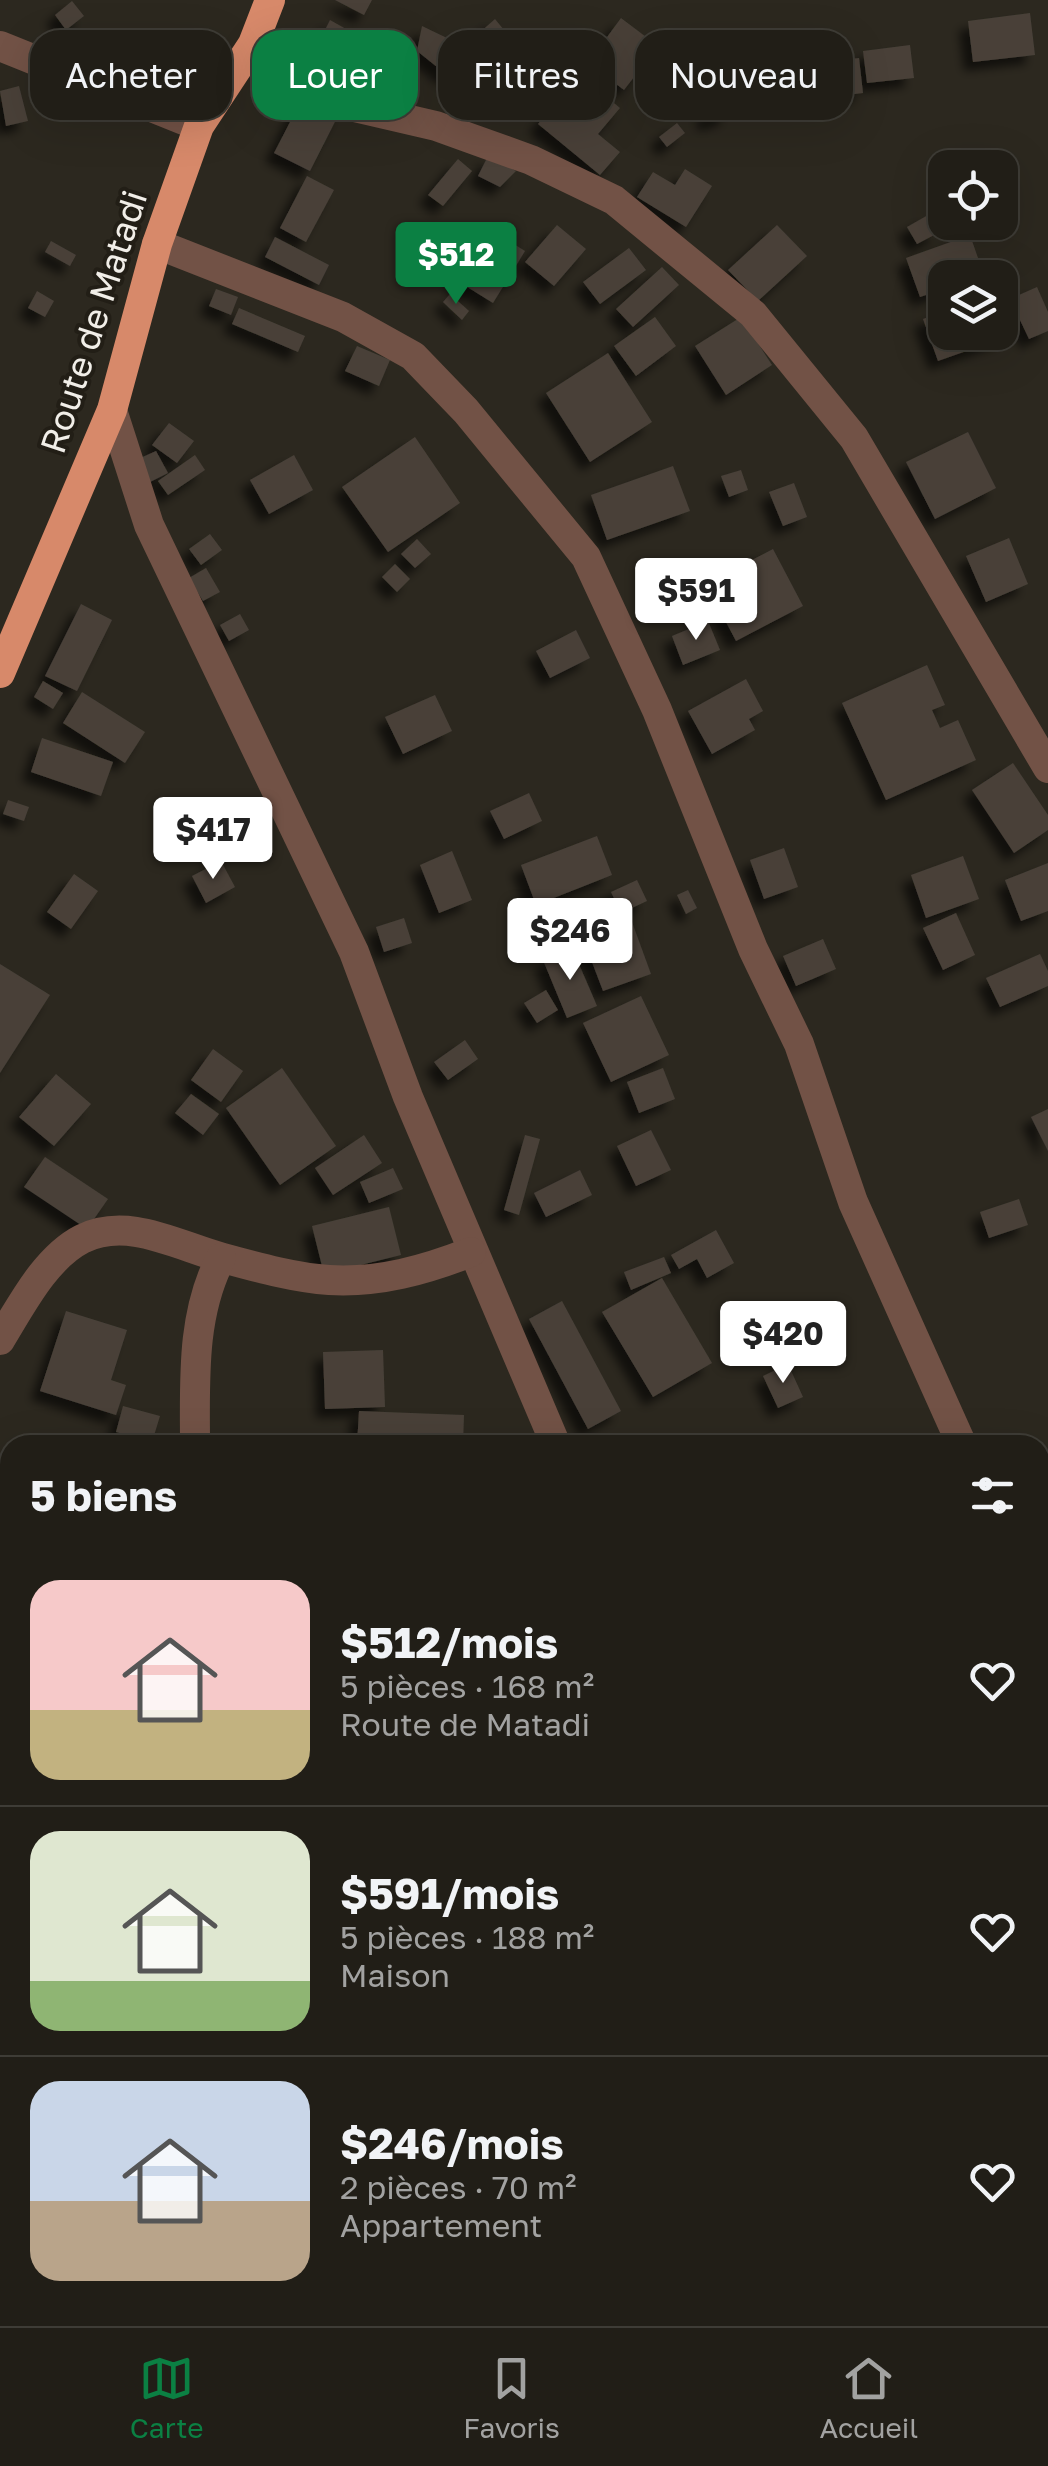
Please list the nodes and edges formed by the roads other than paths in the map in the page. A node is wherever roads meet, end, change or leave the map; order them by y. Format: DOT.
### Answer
graph roads {
  1 [pos="270,0"];
  2 [pos="258,30"];
  3 [pos="0,46"];
  4 [pos="252,46"];
  5 [pos="410,120"];
  6 [pos="200,126"];
  7 [pos="158,244"];
  8 [pos="112,410"];
  9 [pos="0,673"];
  10 [pos="1048,768"];
  11 [pos="471,1252"];
  12 [pos="221,1258"];
  13 [pos="0,1340"];
  14 [pos="196,1435"];
  15 [pos="552,1435"];
  16 [pos="958,1435"];
  1 -- 2 [label="highway, Route de Matadi"];
  3 -- 6 [label="street"];
  4 -- 6 [label="highway, Route de Matadi"];
  5 -- 10 [label="street"];
  6 -- 7 [label="highway, Route de Matadi"];
  7 -- 8 [label="highway, Route de Matadi"];
  7 -- 16 [label="street"];
  8 -- 9 [label="highway, Route de Matadi"];
  8 -- 11 [label="street"];
  11 -- 12 [label="street"];
  11 -- 15 [label="street"];
  12 -- 13 [label="street"];
  12 -- 14 [label="street"];
}
